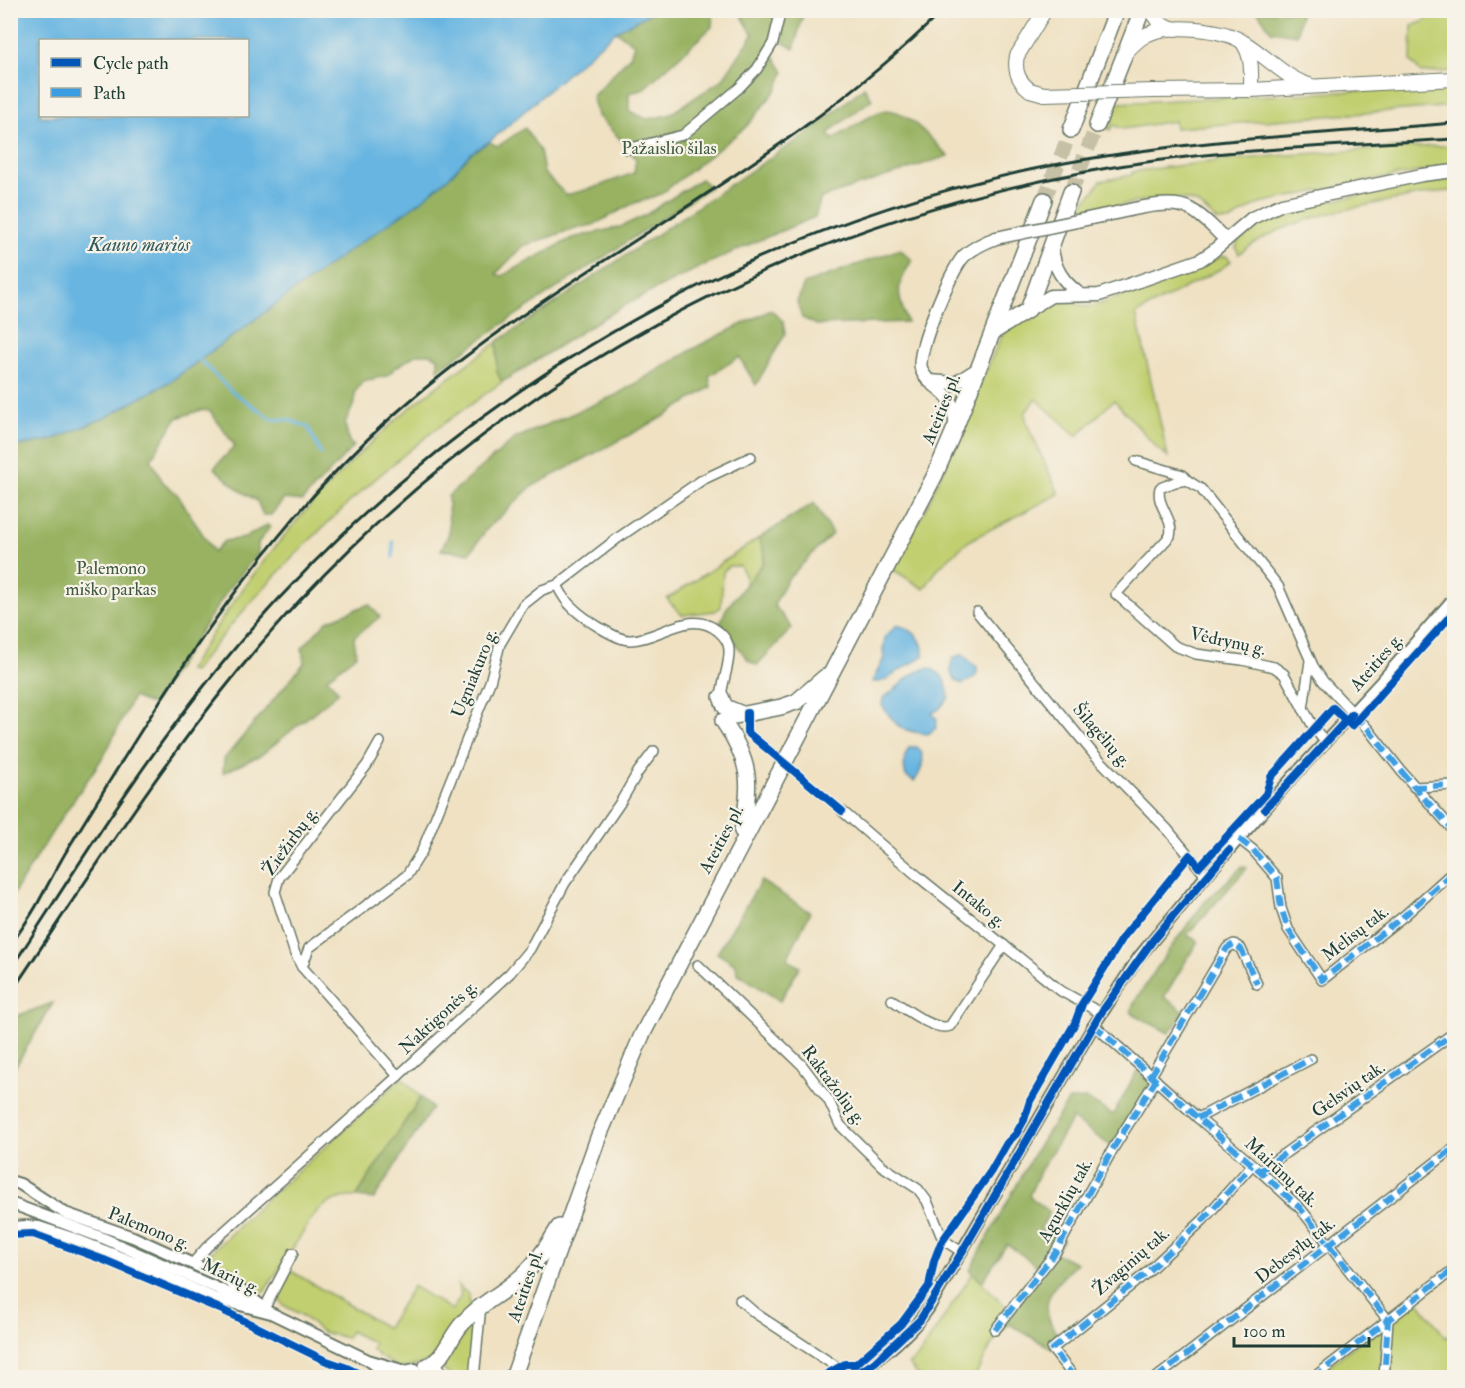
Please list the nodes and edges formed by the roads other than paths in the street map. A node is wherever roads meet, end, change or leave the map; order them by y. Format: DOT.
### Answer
graph roads {
  1 [pos="781,10"];
  2 [pos="1045,10"];
  3 [pos="1117,10"];
  4 [pos="1142,10"];
  5 [pos="1151,10"];
  6 [pos="1175,29"];
  7 [pos="1239,39"];
  8 [pos="1124,53"];
  9 [pos="1455,79"];
  10 [pos="1317,86"];
  11 [pos="1251,90"];
  12 [pos="1096,125"];
  13 [pos="1071,130"];
  14 [pos="627,149"];
  15 [pos="1455,171"];
  16 [pos="1071,192"];
  17 [pos="1044,200"];
  18 [pos="1052,240"];
  19 [pos="1226,240"];
  20 [pos="1082,296"];
  21 [pos="1028,310"];
  22 [pos="993,332"];
  23 [pos="979,368"];
  24 [pos="929,381"];
  25 [pos="956,426"];
  26 [pos="751,457"];
  27 [pos="1136,461"];
  28 [pos="1187,480"];
  29 [pos="557,585"];
  30 [pos="1455,598"];
  31 [pos="977,612"];
  32 [pos="1310,658"];
  33 [pos="834,669"];
  34 [pos="721,697"];
  35 [pos="1303,709"];
  36 [pos="1353,713"];
  37 [pos="742,714"];
  38 [pos="723,721"];
  39 [pos="380,742"];
  40 [pos="1326,743"];
  41 [pos="654,751"];
  42 [pos="1455,784"];
  43 [pos="1414,787"];
  44 [pos="842,811"];
  45 [pos="1455,831"];
  46 [pos="1239,838"];
  47 [pos="738,850"];
  48 [pos="1455,871"];
  49 [pos="1206,876"];
  50 [pos="1004,945"];
  51 [pos="698,964"];
  52 [pos="302,967"];
  53 [pos="1257,984"];
  54 [pos="892,1000"];
  55 [pos="1101,1014"];
  56 [pos="1094,1024"];
  57 [pos="1455,1033"];
  58 [pos="1311,1059"];
  59 [pos="398,1076"];
  60 [pos="1153,1078"];
  61 [pos="1198,1118"];
  62 [pos="1455,1148"];
  63 [pos="1252,1165"];
  64 [pos="1260,1171"];
  65 [pos="10,1181"];
  66 [pos="10,1203"];
  67 [pos="574,1204"];
  68 [pos="10,1227"];
  69 [pos="1329,1245"];
  70 [pos="962,1252"];
  71 [pos="293,1253"];
  72 [pos="193,1263"];
  73 [pos="1455,1269"];
  74 [pos="740,1300"];
  75 [pos="481,1305"];
  76 [pos="268,1311"];
  77 [pos="1388,1320"];
  78 [pos="995,1330"];
  79 [pos="368,1360"];
  80 [pos="421,1367"];
  81 [pos="393,1377"];
  82 [pos="407,1377"];
  83 [pos="447,1377"];
  84 [pos="474,1377"];
  85 [pos="513,1377"];
  86 [pos="846,1377"];
  87 [pos="851,1377"];
  88 [pos="1075,1377"];
  89 [pos="1156,1377"];
  90 [pos="1313,1377"];
  91 [pos="1384,1377"];
  1 -- 14 [label="street"];
  2 -- 11 [label="main road, bridge"];
  3 -- 13 [label="highway"];
  4 -- 8 [label="highway"];
  5 -- 6 [label="main road"];
  6 -- 7 [label="main road"];
  6 -- 8 [label="main road"];
  7 -- 10 [label="main road"];
  7 -- 11 [label="main road"];
  8 -- 12 [label="highway"];
  9 -- 10 [label="main road"];
  10 -- 11 [label="main road"];
  15 -- 19 [label="main road"];
  16 -- 18 [label="highway"];
  17 -- 22 [label="highway, Ateities pl."];
  18 -- 20 [label="main road"];
  18 -- 21 [label="highway"];
  19 -- 20 [label="main road"];
  19 -- 24 [label="main road, bridge"];
  20 -- 21 [label="main road"];
  21 -- 22 [label="highway"];
  22 -- 23 [label="highway, Ateities pl."];
  23 -- 24 [label="main road"];
  23 -- 25 [label="highway, Ateities pl."];
  24 -- 25 [label="main road"];
  25 -- 33 [label="highway, Ateities pl."];
  26 -- 29 [label="street, Ugniakuro g."];
  27 -- 28 [label="street"];
  28 -- 32 [label="street"];
  28 -- 35 [label="street, Vėdrynų g."];
  29 -- 34 [label="street"];
  29 -- 52 [label="street, Ugniakuro g."];
  30 -- 36 [label="street, Ateities g."];
  31 -- 49 [label="street, Šilagėlių g."];
  32 -- 35 [label="street"];
  32 -- 36 [label="street"];
  33 -- 37 [label="highway"];
  33 -- 47 [label="highway, Ateities pl."];
  34 -- 37 [label="highway"];
  34 -- 38 [label="street"];
  35 -- 40 [label="street, Vėdrynų g."];
  36 -- 40 [label="street, Ateities g."];
  36 -- 43 [label="street"];
  37 -- 38 [label="highway"];
  38 -- 47 [label="highway"];
  39 -- 52 [label="street, Žiežirbų g."];
  40 -- 46 [label="street, Ateities g."];
  41 -- 59 [label="street, Naktigonės g."];
  42 -- 43 [label="street"];
  43 -- 45 [label="street"];
  44 -- 50 [label="street, Intako g."];
  46 -- 48 [label="street, Melisų tak."];
  46 -- 49 [label="street, Ateities g."];
  47 -- 67 [label="highway, Ateities pl."];
  49 -- 55 [label="street, Ateities g."];
  50 -- 54 [label="street"];
  50 -- 55 [label="street, Intako g."];
  51 -- 70 [label="street, Raktažolių g."];
  52 -- 59 [label="street, Žiežirbų g."];
  53 -- 60 [label="street, Agurklių tak."];
  55 -- 56 [label="street, Ateities g."];
  56 -- 60 [label="street, Mairūnų tak."];
  56 -- 70 [label="street, Ateities g."];
  57 -- 64 [label="street, Gelsvių tak."];
  58 -- 61 [label="street"];
  59 -- 72 [label="street, Naktigonės g."];
  60 -- 61 [label="street, Mairūnų tak."];
  60 -- 78 [label="street, Agurklių tak."];
  61 -- 63 [label="street, Mairūnų tak."];
  62 -- 69 [label="street, Debesylų tak."];
  63 -- 64 [label="street, Mairūnų tak."];
  63 -- 88 [label="street, Žvaginių tak."];
  64 -- 69 [label="street, Mairūnų tak."];
  65 -- 72 [label="street, Palemono g."];
  66 -- 76 [label="street, Marių g."];
  67 -- 75 [label="highway"];
  67 -- 85 [label="highway, Ateities pl."];
  68 -- 76 [label="street, Palemono g."];
  69 -- 77 [label="street, Mairūnų tak."];
  69 -- 89 [label="street, Debesylų tak."];
  70 -- 87 [label="street, Ateities g."];
  71 -- 76 [label="street"];
  72 -- 76 [label="street, Palemono g."];
  73 -- 77 [label="street"];
  74 -- 86 [label="street"];
  75 -- 80 [label="highway"];
  75 -- 84 [label="street"];
  76 -- 79 [label="street, Palemono g."];
  77 -- 90 [label="street"];
  77 -- 91 [label="street"];
  79 -- 80 [label="street, Palemono g."];
  79 -- 81 [label="street, Palemono g."];
  80 -- 82 [label="street"];
  80 -- 83 [label="street"];
}
